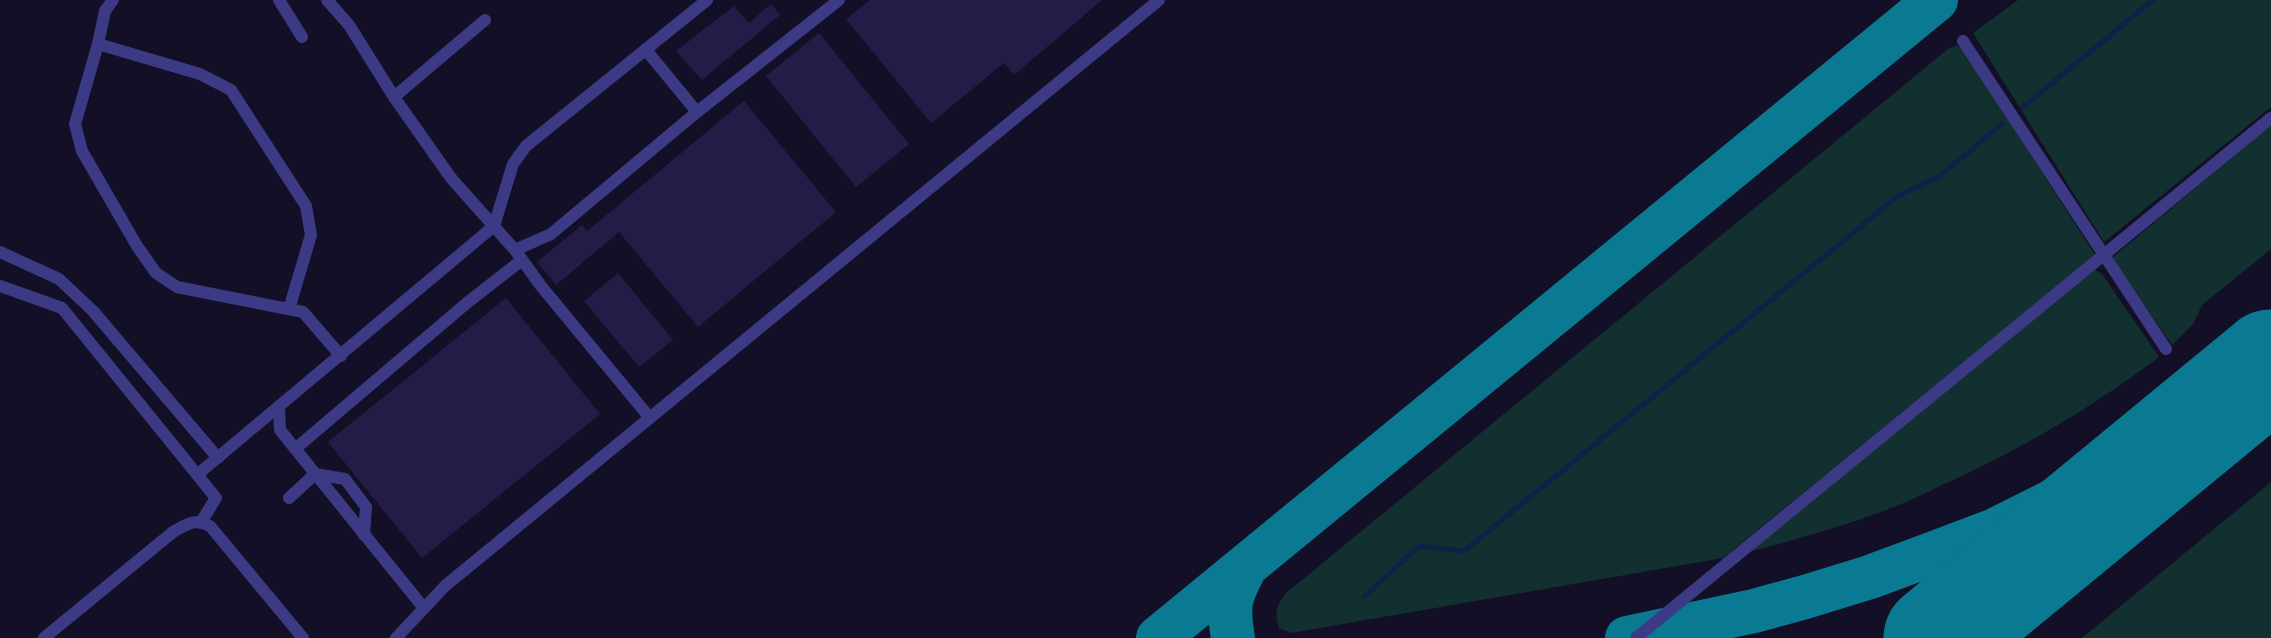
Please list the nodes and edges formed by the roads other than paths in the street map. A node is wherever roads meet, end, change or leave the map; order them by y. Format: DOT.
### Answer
graph roads {
  1 [pos="113,0"];
  2 [pos="279,0"];
  3 [pos="327,0"];
  4 [pos="707,0"];
  5 [pos="839,0"];
  6 [pos="1159,0"];
  7 [pos="485,20"];
  8 [pos="302,37"];
  9 [pos="1964,41"];
  10 [pos="98,44"];
  11 [pos="646,50"];
  12 [pos="394,97"];
  13 [pos="697,112"];
  14 [pos="2271,118"];
  15 [pos="494,226"];
  16 [pos="0,252"];
  17 [pos="518,255"];
  18 [pos="2104,255"];
  19 [pos="0,286"];
  20 [pos="289,309"];
  21 [pos="2166,349"];
  22 [pos="341,356"];
  23 [pos="279,408"];
  24 [pos="650,418"];
  25 [pos="295,449"];
  26 [pos="218,458"];
  27 [pos="198,474"];
  28 [pos="316,474"];
  29 [pos="289,498"];
  30 [pos="201,522"];
  31 [pos="364,535"];
  32 [pos="423,607"];
  33 [pos="51,636"];
  34 [pos="303,638"];
  35 [pos="396,638"];
  36 [pos="1636,638"];
  1 -- 10 [label="street"];
  2 -- 8 [label="street"];
  3 -- 12 [label="street"];
  4 -- 11 [label="street"];
  5 -- 13 [label="street"];
  6 -- 24 [label="street"];
  7 -- 12 [label="street"];
  9 -- 18 [label="street"];
  10 -- 20 [label="street"];
  10 -- 20 [label="street"];
  11 -- 13 [label="street"];
  11 -- 15 [label="street"];
  12 -- 15 [label="street"];
  13 -- 17 [label="street"];
  14 -- 18 [label="street"];
  15 -- 17 [label="street"];
  15 -- 22 [label="street"];
  16 -- 26 [label="street"];
  17 -- 24 [label="street"];
  17 -- 25 [label="street"];
  18 -- 21 [label="street"];
  18 -- 36 [label="street"];
  19 -- 27 [label="street"];
  20 -- 22 [label="street"];
  22 -- 23 [label="street"];
  23 -- 25 [label="street"];
  23 -- 26 [label="street"];
  24 -- 32 [label="street"];
  25 -- 28 [label="street"];
  26 -- 27 [label="street"];
  27 -- 30 [label="street"];
  28 -- 29 [label="street"];
  28 -- 31 [label="street"];
  28 -- 31 [label="street"];
  30 -- 33 [label="street"];
  30 -- 34 [label="street"];
  31 -- 32 [label="street"];
  32 -- 35 [label="street"];
}
